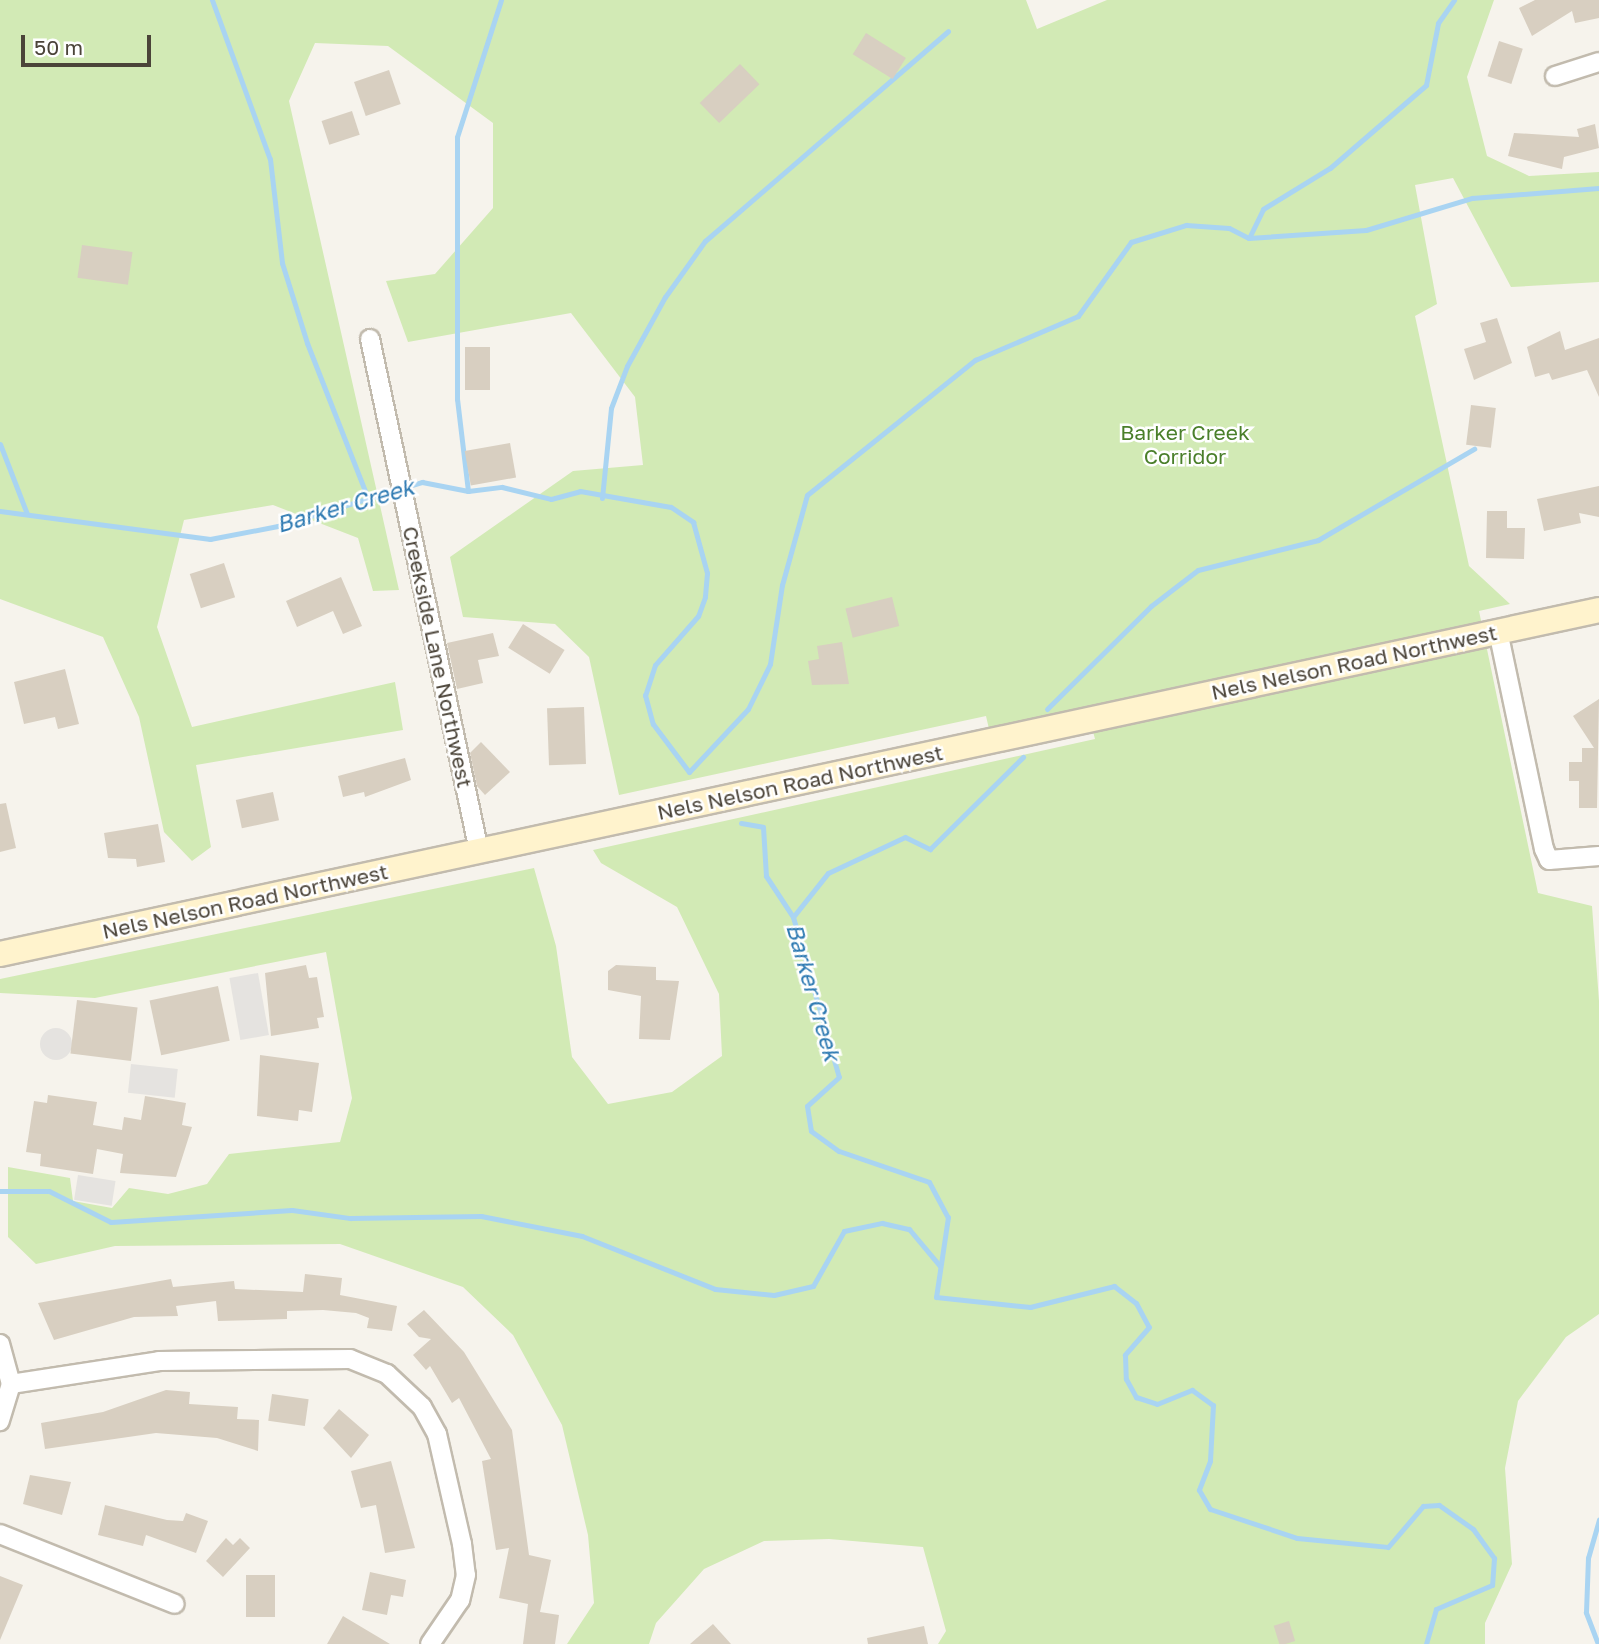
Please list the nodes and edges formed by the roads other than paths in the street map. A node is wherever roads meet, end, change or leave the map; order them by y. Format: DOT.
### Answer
graph roads {
  1 [pos="1599,62"];
  2 [pos="1555,76"];
  3 [pos="370,339"];
  4 [pos="1599,610"];
  5 [pos="1498,631"];
  6 [pos="479,851"];
  7 [pos="1599,856"];
  8 [pos="0,954"];
  9 [pos="0,1344"];
  10 [pos="11,1384"];
  11 [pos="0,1421"];
  12 [pos="0,1534"];
  13 [pos="175,1604"];
  14 [pos="430,1644"];
  1 -- 2 [label="street"];
  3 -- 6 [label="street, Creekside Lane Northwest"];
  4 -- 5 [label="street, Nels Nelson Road Northwest"];
  5 -- 6 [label="street, Nels Nelson Road Northwest"];
  5 -- 7 [label="street"];
  6 -- 8 [label="street, Nels Nelson Road Northwest"];
  9 -- 10 [label="street"];
  10 -- 11 [label="street"];
  10 -- 14 [label="street"];
  12 -- 13 [label="street"];
}
